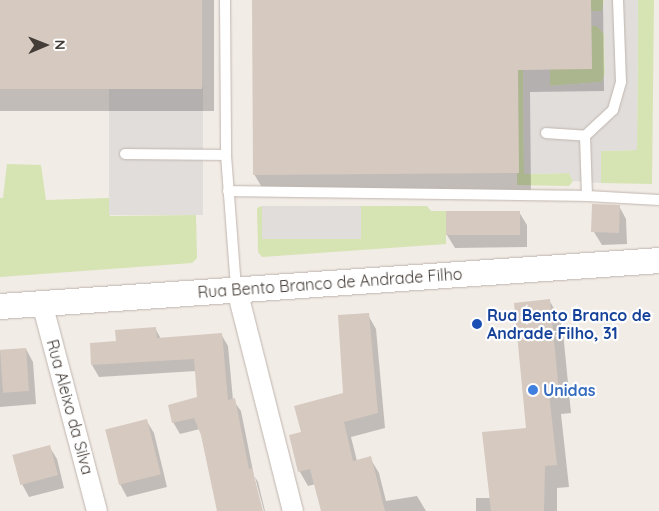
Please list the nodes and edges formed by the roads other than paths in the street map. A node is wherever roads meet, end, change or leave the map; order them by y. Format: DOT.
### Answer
graph roads {
  1 [pos="225,0"];
  2 [pos="618,0"];
  3 [pos="546,133"];
  4 [pos="585,136"];
  5 [pos="125,154"];
  6 [pos="226,155"];
  7 [pos="228,191"];
  8 [pos="587,196"];
  9 [pos="659,200"];
  10 [pos="659,260"];
  11 [pos="237,290"];
  12 [pos="42,303"];
  13 [pos="0,306"];
  14 [pos="96,511"];
  15 [pos="293,511"];
  1 -- 6 [label="lane"];
  2 -- 4 [label="lane"];
  3 -- 4 [label="lane"];
  4 -- 8 [label="lane"];
  5 -- 6 [label="lane"];
  6 -- 7 [label="lane"];
  7 -- 8 [label="lane"];
  7 -- 11 [label="lane"];
  8 -- 9 [label="lane"];
  10 -- 11 [label="street, Rua Bento Branco de Andrade Filho"];
  11 -- 12 [label="street, Rua Bento Branco de Andrade Filho"];
  11 -- 15 [label="street"];
  12 -- 13 [label="street, Rua Bento Branco de Andrade Filho"];
  12 -- 14 [label="street, Rua Aleixo da Silva"];
}
